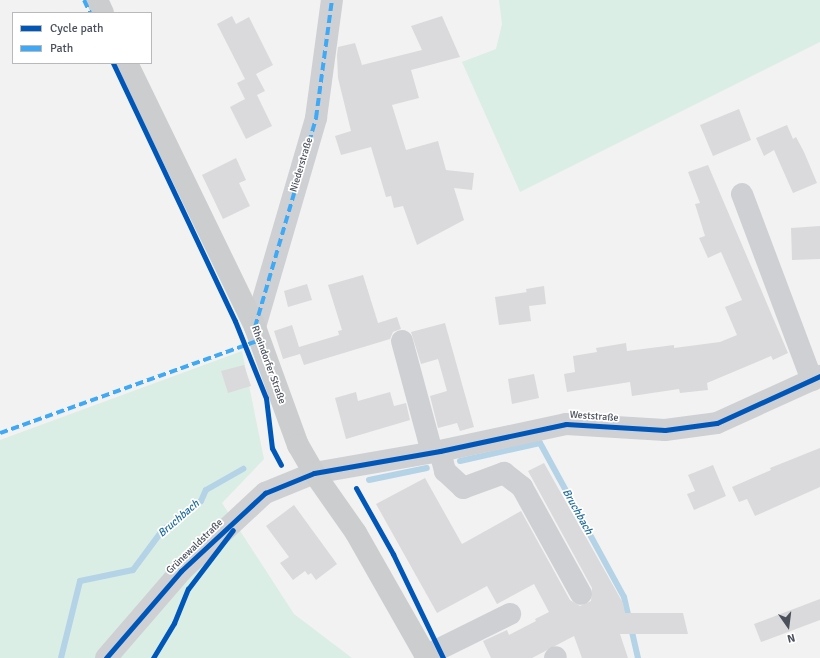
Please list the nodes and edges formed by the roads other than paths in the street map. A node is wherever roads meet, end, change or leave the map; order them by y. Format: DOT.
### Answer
graph roads {
  1 [pos="98,0"];
  2 [pos="332,0"];
  3 [pos="103,12"];
  4 [pos="127,64"];
  5 [pos="742,194"];
  6 [pos="255,327"];
  7 [pos="402,341"];
  8 [pos="816,378"];
  9 [pos="436,452"];
  10 [pos="314,473"];
  11 [pos="581,594"];
  12 [pos="510,614"];
  13 [pos="426,657"];
  14 [pos="106,658"];
  1 -- 3 [label="main road"];
  2 -- 6 [label="street, Niederstraße"];
  4 -- 6 [label="main road, Rheindorfer Straße"];
  5 -- 8 [label="street, Weststraße"];
  6 -- 10 [label="main road, Rheindorfer Straße"];
  7 -- 9 [label="street"];
  8 -- 9 [label="street, Weststraße"];
  9 -- 10 [label="street, Weststraße"];
  9 -- 11 [label="street"];
  10 -- 13 [label="main road, Rheindorfer Straße"];
  10 -- 14 [label="street, Grünewaldstraße"];
  12 -- 13 [label="street"];
}
